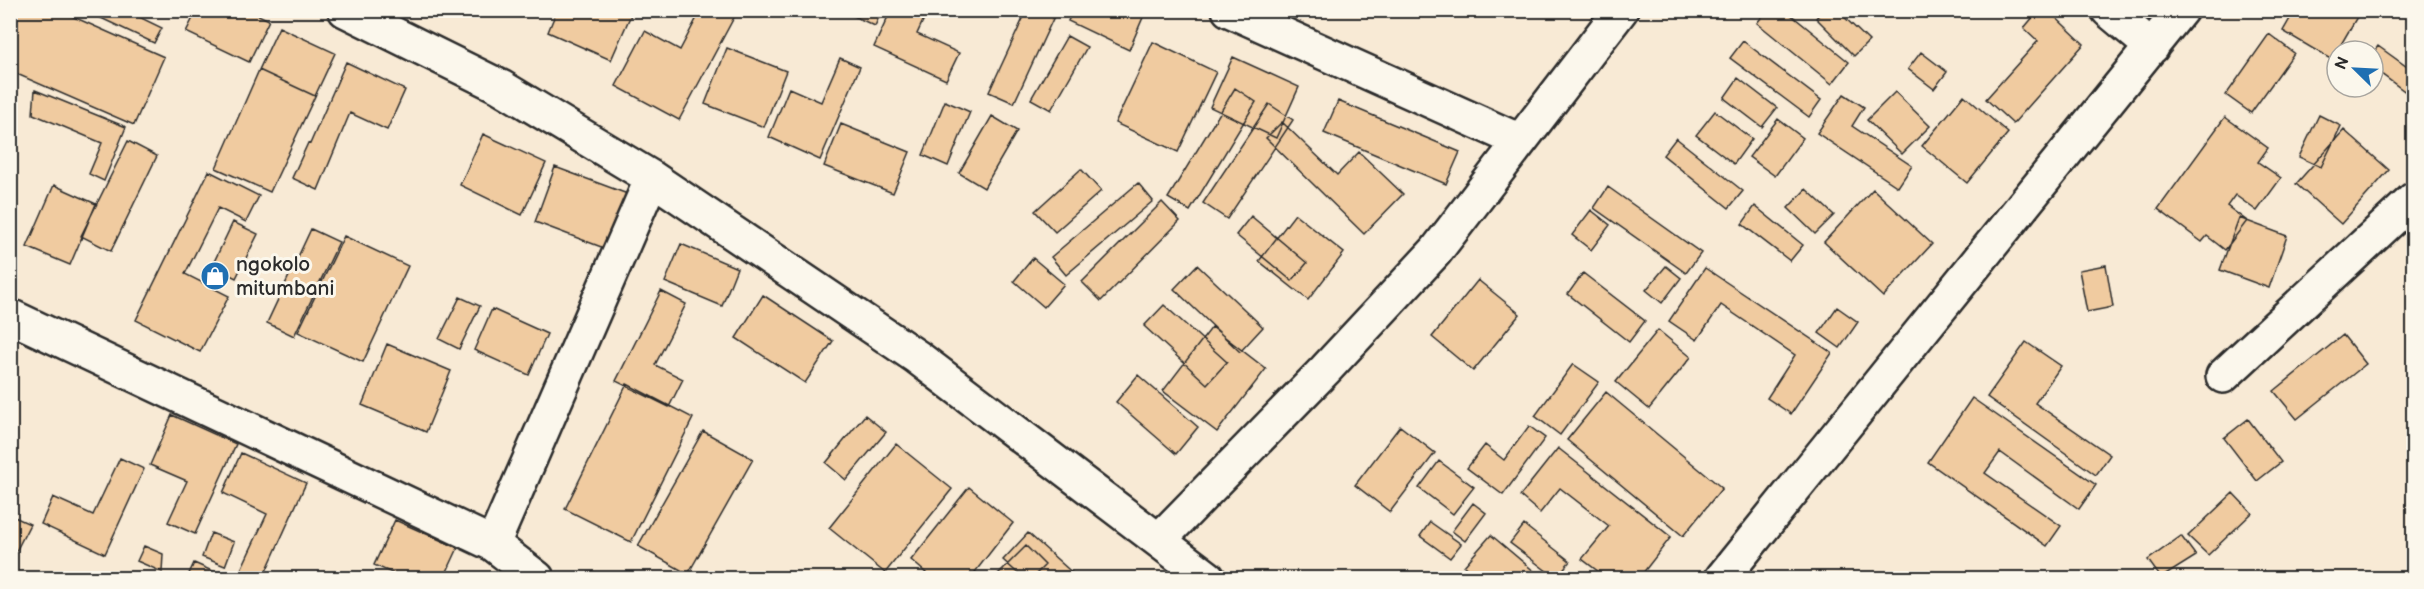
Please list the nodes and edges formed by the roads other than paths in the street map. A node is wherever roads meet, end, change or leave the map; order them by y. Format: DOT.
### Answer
graph roads {
  1 [pos="345,10"];
  2 [pos="1229,10"];
  3 [pos="1621,10"];
  4 [pos="2108,10"];
  5 [pos="2181,10"];
  6 [pos="2152,47"];
  7 [pos="1520,141"];
  8 [pos="652,178"];
  9 [pos="2414,199"];
  10 [pos="10,316"];
  11 [pos="2223,376"];
  12 [pos="1159,540"];
  13 [pos="493,544"];
  14 [pos="1203,577"];
  15 [pos="537,579"];
  16 [pos="1722,579"];
  1 -- 8 [label="street"];
  2 -- 7 [label="street"];
  3 -- 7 [label="street"];
  4 -- 6 [label="street"];
  5 -- 6 [label="street"];
  6 -- 16 [label="street"];
  7 -- 12 [label="street"];
  8 -- 12 [label="street"];
  8 -- 13 [label="street"];
  9 -- 11 [label="street"];
  10 -- 13 [label="street"];
  12 -- 14 [label="street"];
  13 -- 15 [label="street"];
}
